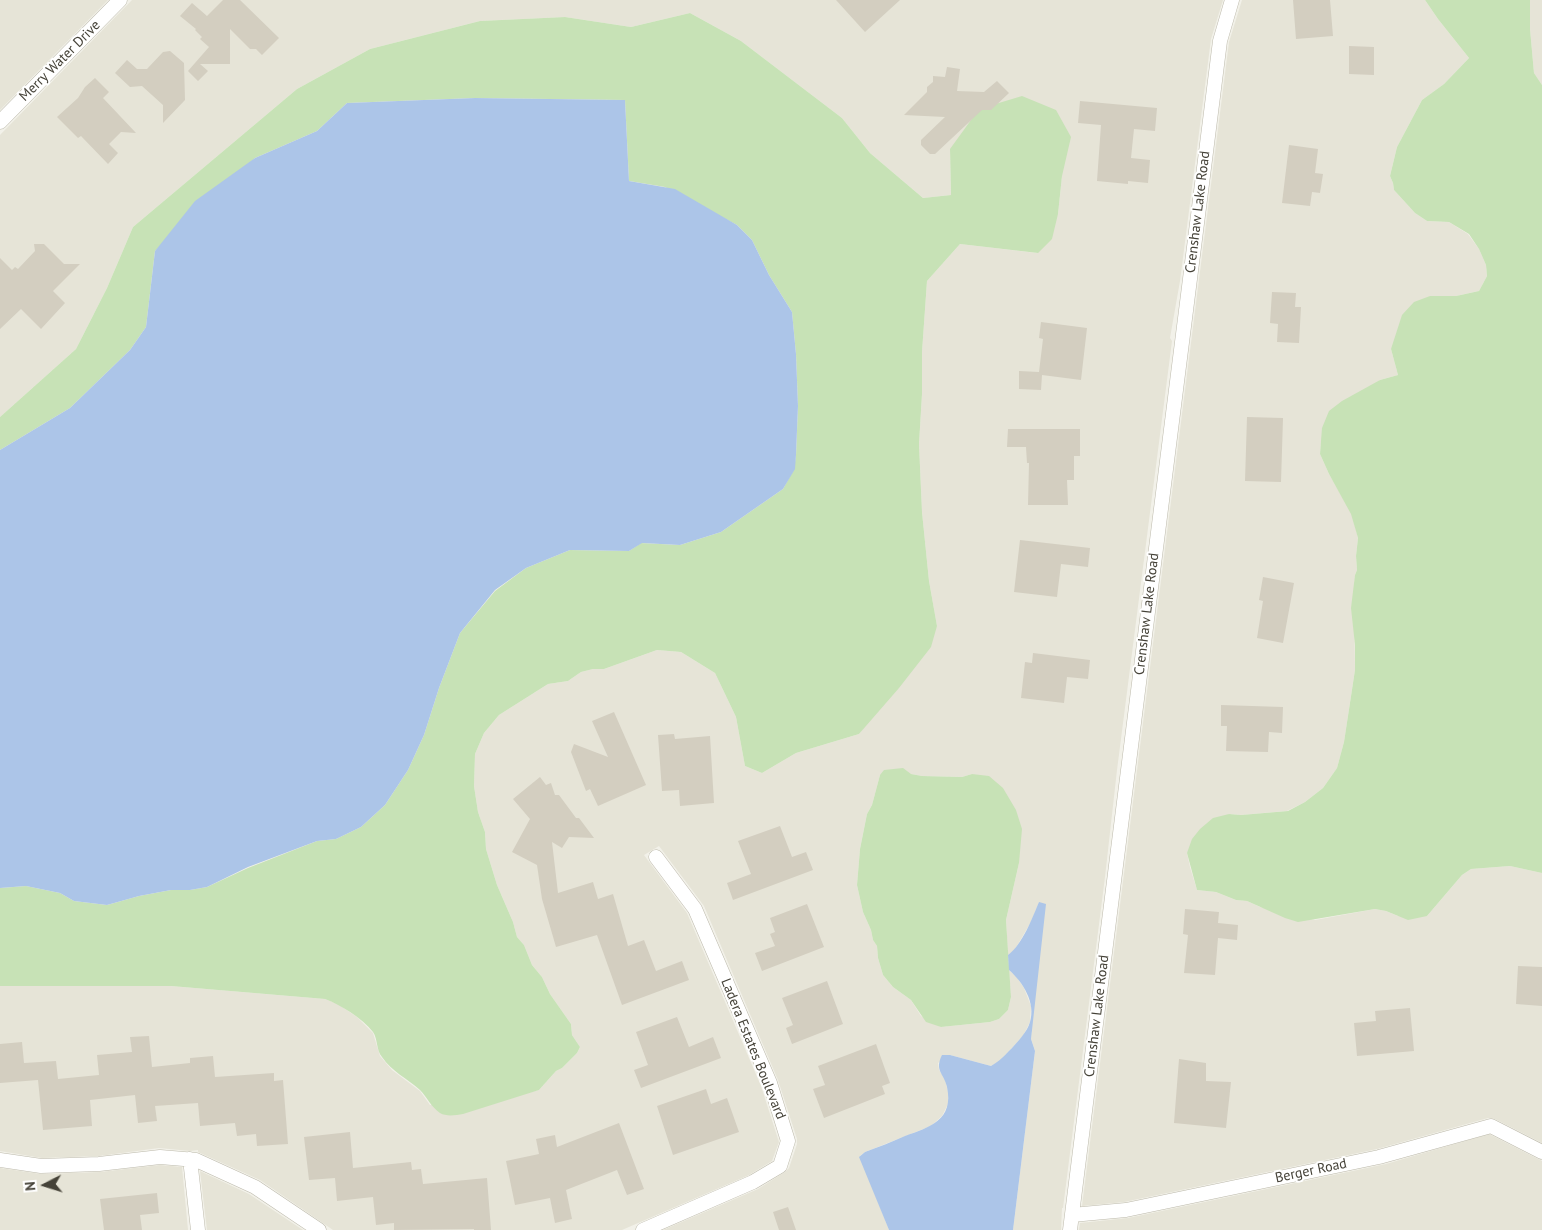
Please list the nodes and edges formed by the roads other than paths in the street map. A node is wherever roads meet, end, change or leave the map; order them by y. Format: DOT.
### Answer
graph roads {
  1 [pos="120,0"];
  2 [pos="1232,0"];
  3 [pos="0,122"];
  4 [pos="656,857"];
  5 [pos="1542,1152"];
  6 [pos="0,1160"];
  7 [pos="190,1160"];
  8 [pos="1072,1215"];
  9 [pos="198,1230"];
  10 [pos="318,1230"];
  11 [pos="643,1230"];
  12 [pos="1070,1230"];
  1 -- 3 [label="street, Merry Water Drive"];
  2 -- 8 [label="street, Crenshaw Lake Road"];
  4 -- 11 [label="street, Ladera Estates Boulevard"];
  5 -- 8 [label="street, Berger Road"];
  6 -- 7 [label="street"];
  7 -- 9 [label="street"];
  7 -- 10 [label="street"];
  8 -- 12 [label="street, Crenshaw Lake Road"];
}
